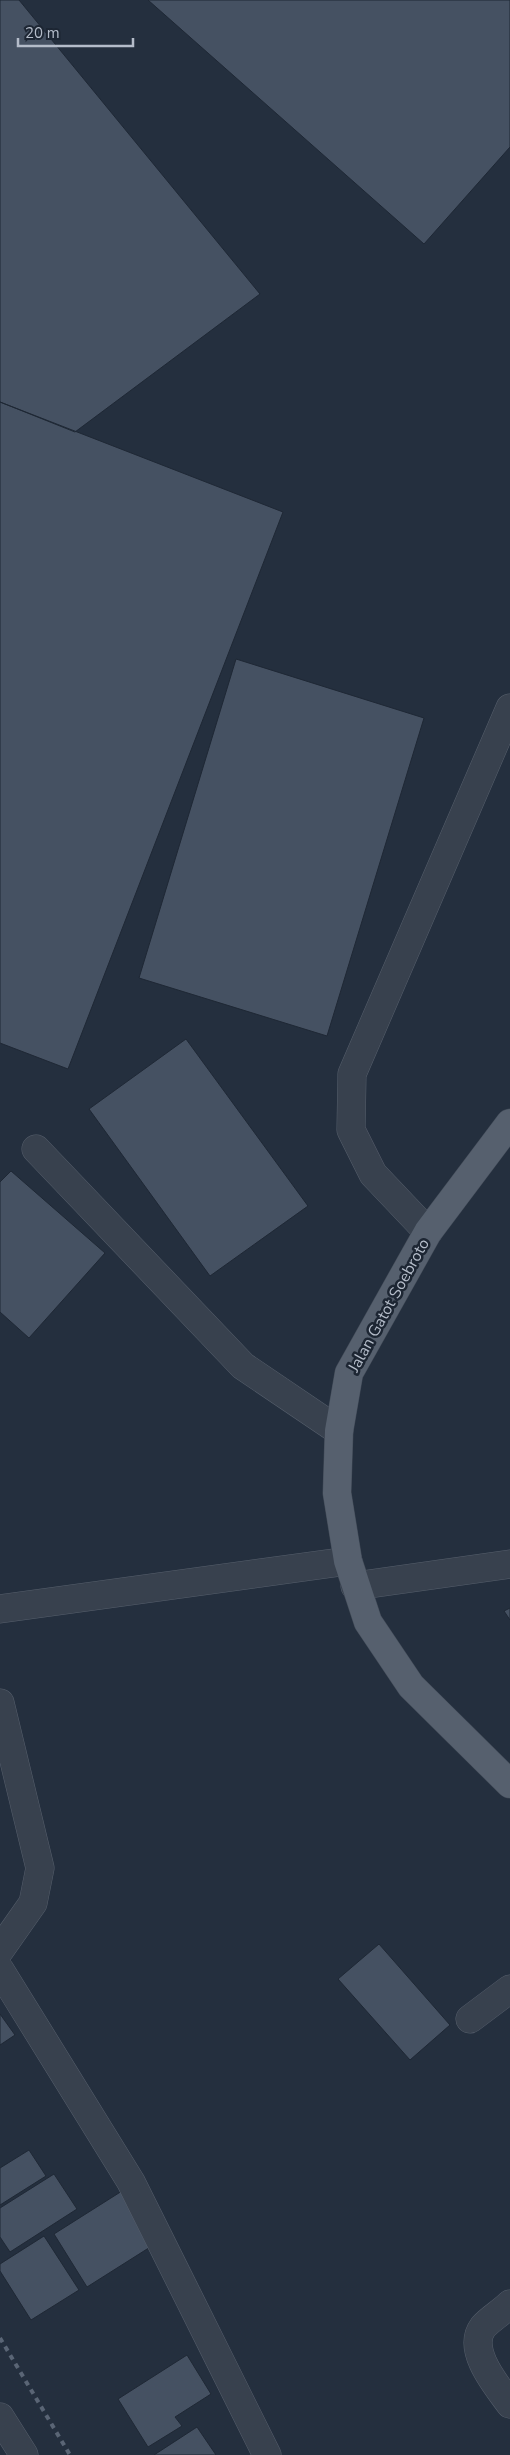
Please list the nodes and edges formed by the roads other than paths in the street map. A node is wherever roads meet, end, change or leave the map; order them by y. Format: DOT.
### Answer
graph roads {
  1 [pos="510,708"];
  2 [pos="510,1123"];
  3 [pos="36,1149"];
  4 [pos="428,1232"];
  5 [pos="339,1432"];
  6 [pos="510,1564"];
  7 [pos="351,1573"];
  8 [pos="0,1609"];
  9 [pos="0,1703"];
  10 [pos="510,1784"];
  11 [pos="0,1950"];
  12 [pos="0,1970"];
  13 [pos="510,1989"];
  14 [pos="470,2019"];
  15 [pos="510,2304"];
  16 [pos="510,2404"];
  17 [pos="0,2417"];
  18 [pos="24,2455"];
  19 [pos="267,2455"];
  1 -- 4 [label="street"];
  2 -- 4 [label="main road, Jalan Gatot Soebroto"];
  3 -- 5 [label="street"];
  4 -- 5 [label="main road, Jalan Gatot Soebroto"];
  5 -- 7 [label="main road, Jalan Gatot Soebroto"];
  6 -- 7 [label="street"];
  7 -- 8 [label="street"];
  7 -- 10 [label="main road, Jalan Gatot Soebroto"];
  9 -- 11 [label="street"];
  12 -- 19 [label="street"];
  13 -- 14 [label="street"];
  15 -- 16 [label="street"];
  17 -- 18 [label="street"];
}
